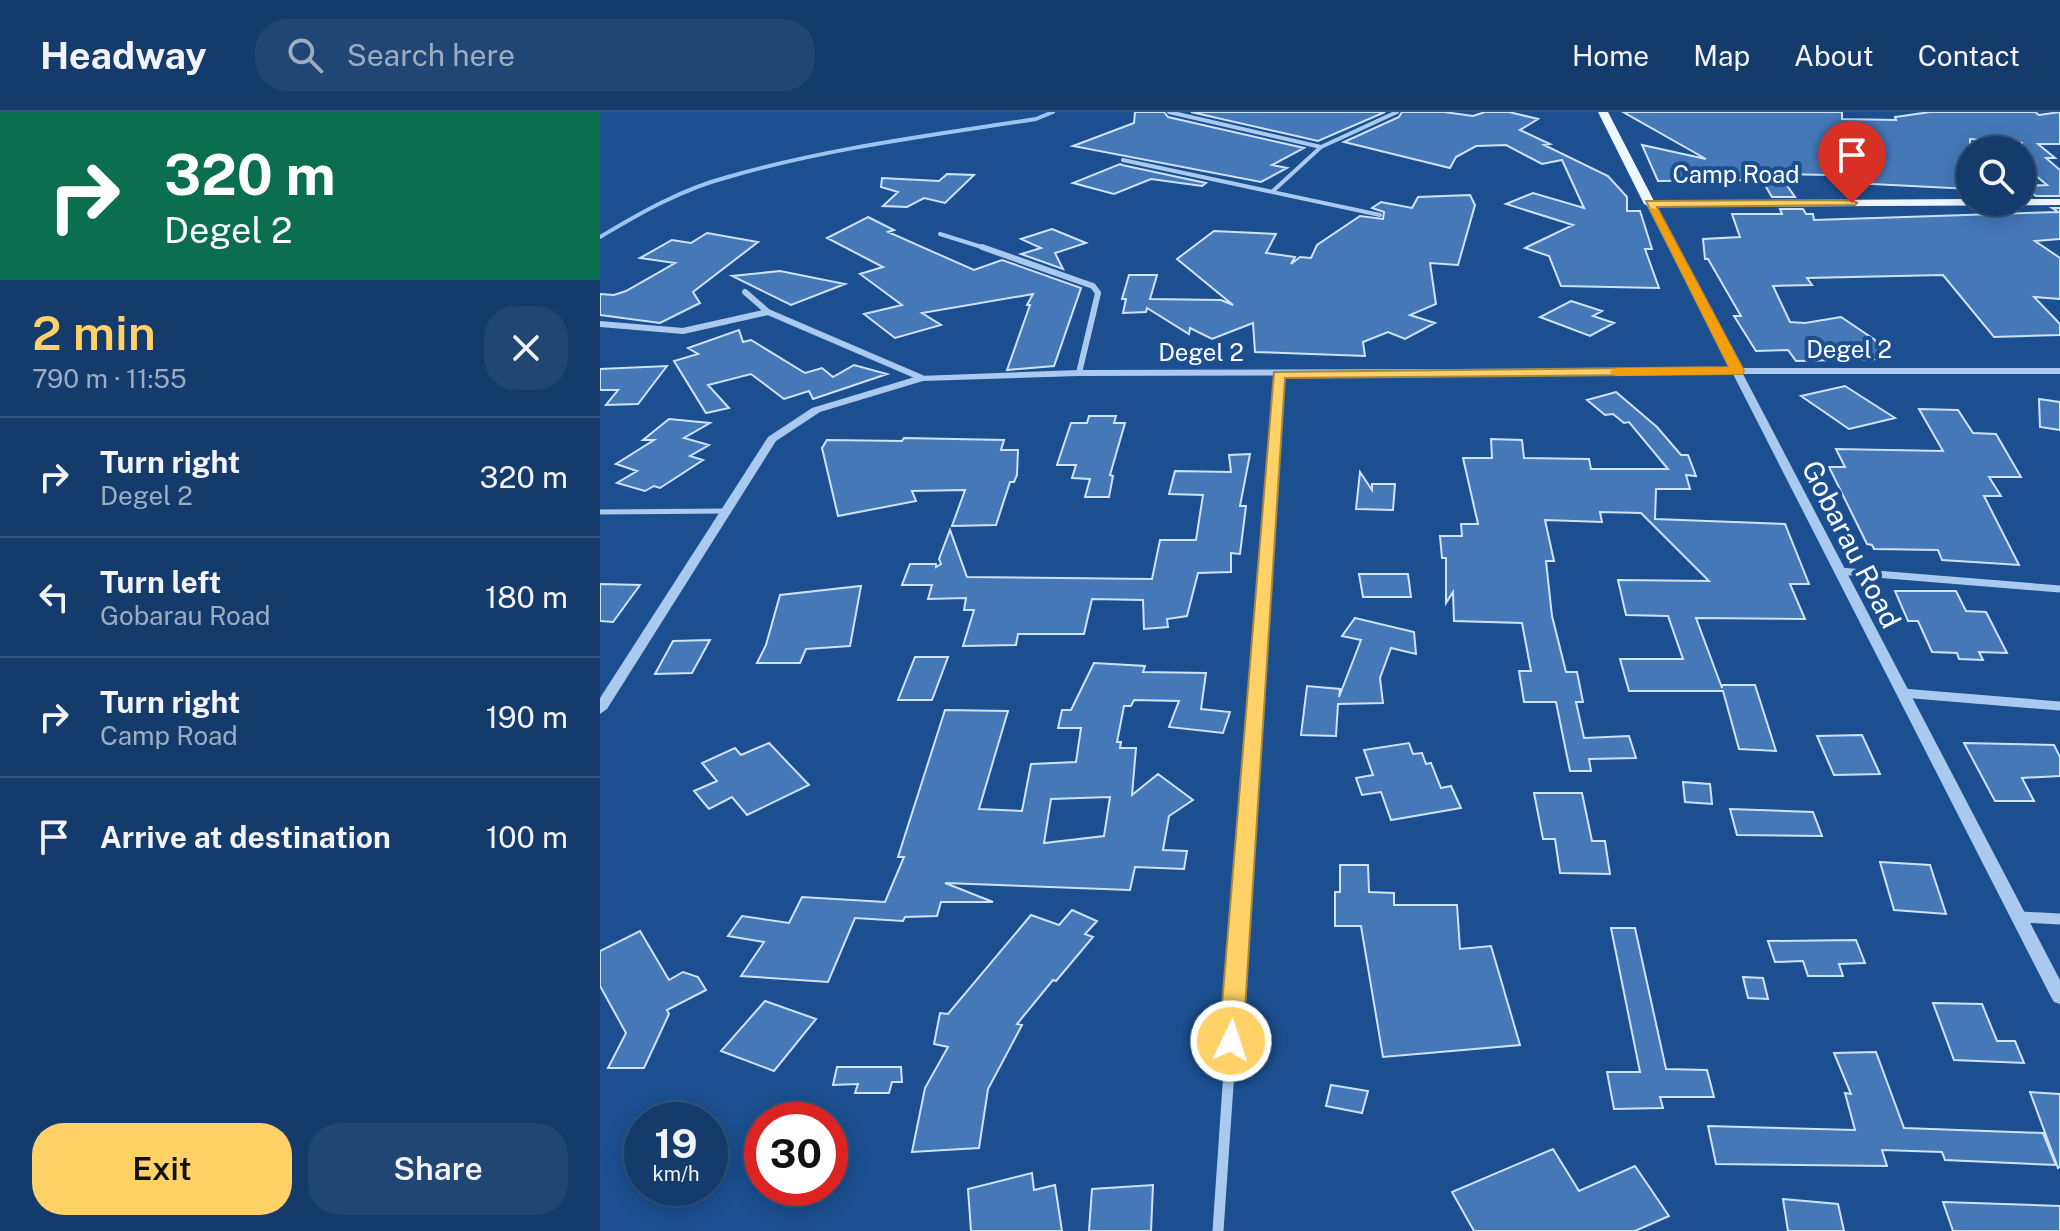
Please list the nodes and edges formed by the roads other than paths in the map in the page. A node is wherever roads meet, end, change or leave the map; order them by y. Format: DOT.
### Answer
graph roads {
  1 [pos="1169,112"];
  2 [pos="1397,112"];
  3 [pos="1603,112"];
  4 [pos="1321,147"];
  5 [pos="1123,160"];
  6 [pos="1273,191"];
  7 [pos="1956,196"];
  8 [pos="2036,196"];
  9 [pos="2060,196"];
  10 [pos="1648,200"];
  11 [pos="1726,200"];
  12 [pos="2060,202"];
  13 [pos="1380,215"];
  14 [pos="940,234"];
  15 [pos="745,292"];
  16 [pos="768,312"];
  17 [pos="600,324"];
  18 [pos="1737,371"];
  19 [pos="2060,371"];
  20 [pos="1079,373"];
  21 [pos="1278,374"];
  22 [pos="922,378"];
  23 [pos="726,511"];
  24 [pos="600,512"];
  25 [pos="1838,571"];
  26 [pos="2060,589"];
  27 [pos="1902,693"];
  28 [pos="2060,706"];
  29 [pos="600,709"];
  30 [pos="2020,917"];
  31 [pos="2060,919"];
  32 [pos="2060,997"];
  33 [pos="1218,1231"];
  1 -- 4 [label="street"];
  2 -- 4 [label="street"];
  3 -- 10 [label="main road, Gobarau Road"];
  4 -- 6 [label="street"];
  5 -- 6 [label="street"];
  6 -- 13 [label="street"];
  7 -- 11 [label="main road, Camp Road"];
  8 -- 9 [label="main road"];
  10 -- 11 [label="main road, Camp Road"];
  10 -- 18 [label="street, Gobarau Road"];
  11 -- 12 [label="main road, Camp Road"];
  14 -- 20 [label="street"];
  15 -- 16 [label="street"];
  16 -- 17 [label="street"];
  16 -- 22 [label="street"];
  18 -- 19 [label="street, Degel 2"];
  18 -- 21 [label="street, Degel 2"];
  18 -- 25 [label="street, Gobarau Road"];
  20 -- 21 [label="street, Degel 2"];
  20 -- 22 [label="street, Degel 2"];
  21 -- 33 [label="street"];
  22 -- 23 [label="street, Degel 2"];
  23 -- 24 [label="lane"];
  23 -- 29 [label="street, Degel 2"];
  25 -- 26 [label="street"];
  25 -- 27 [label="street, Gobarau Road"];
  27 -- 28 [label="street"];
  27 -- 30 [label="street, Gobarau Road"];
  30 -- 31 [label="street"];
  30 -- 32 [label="street, Gobarau Road"];
}
